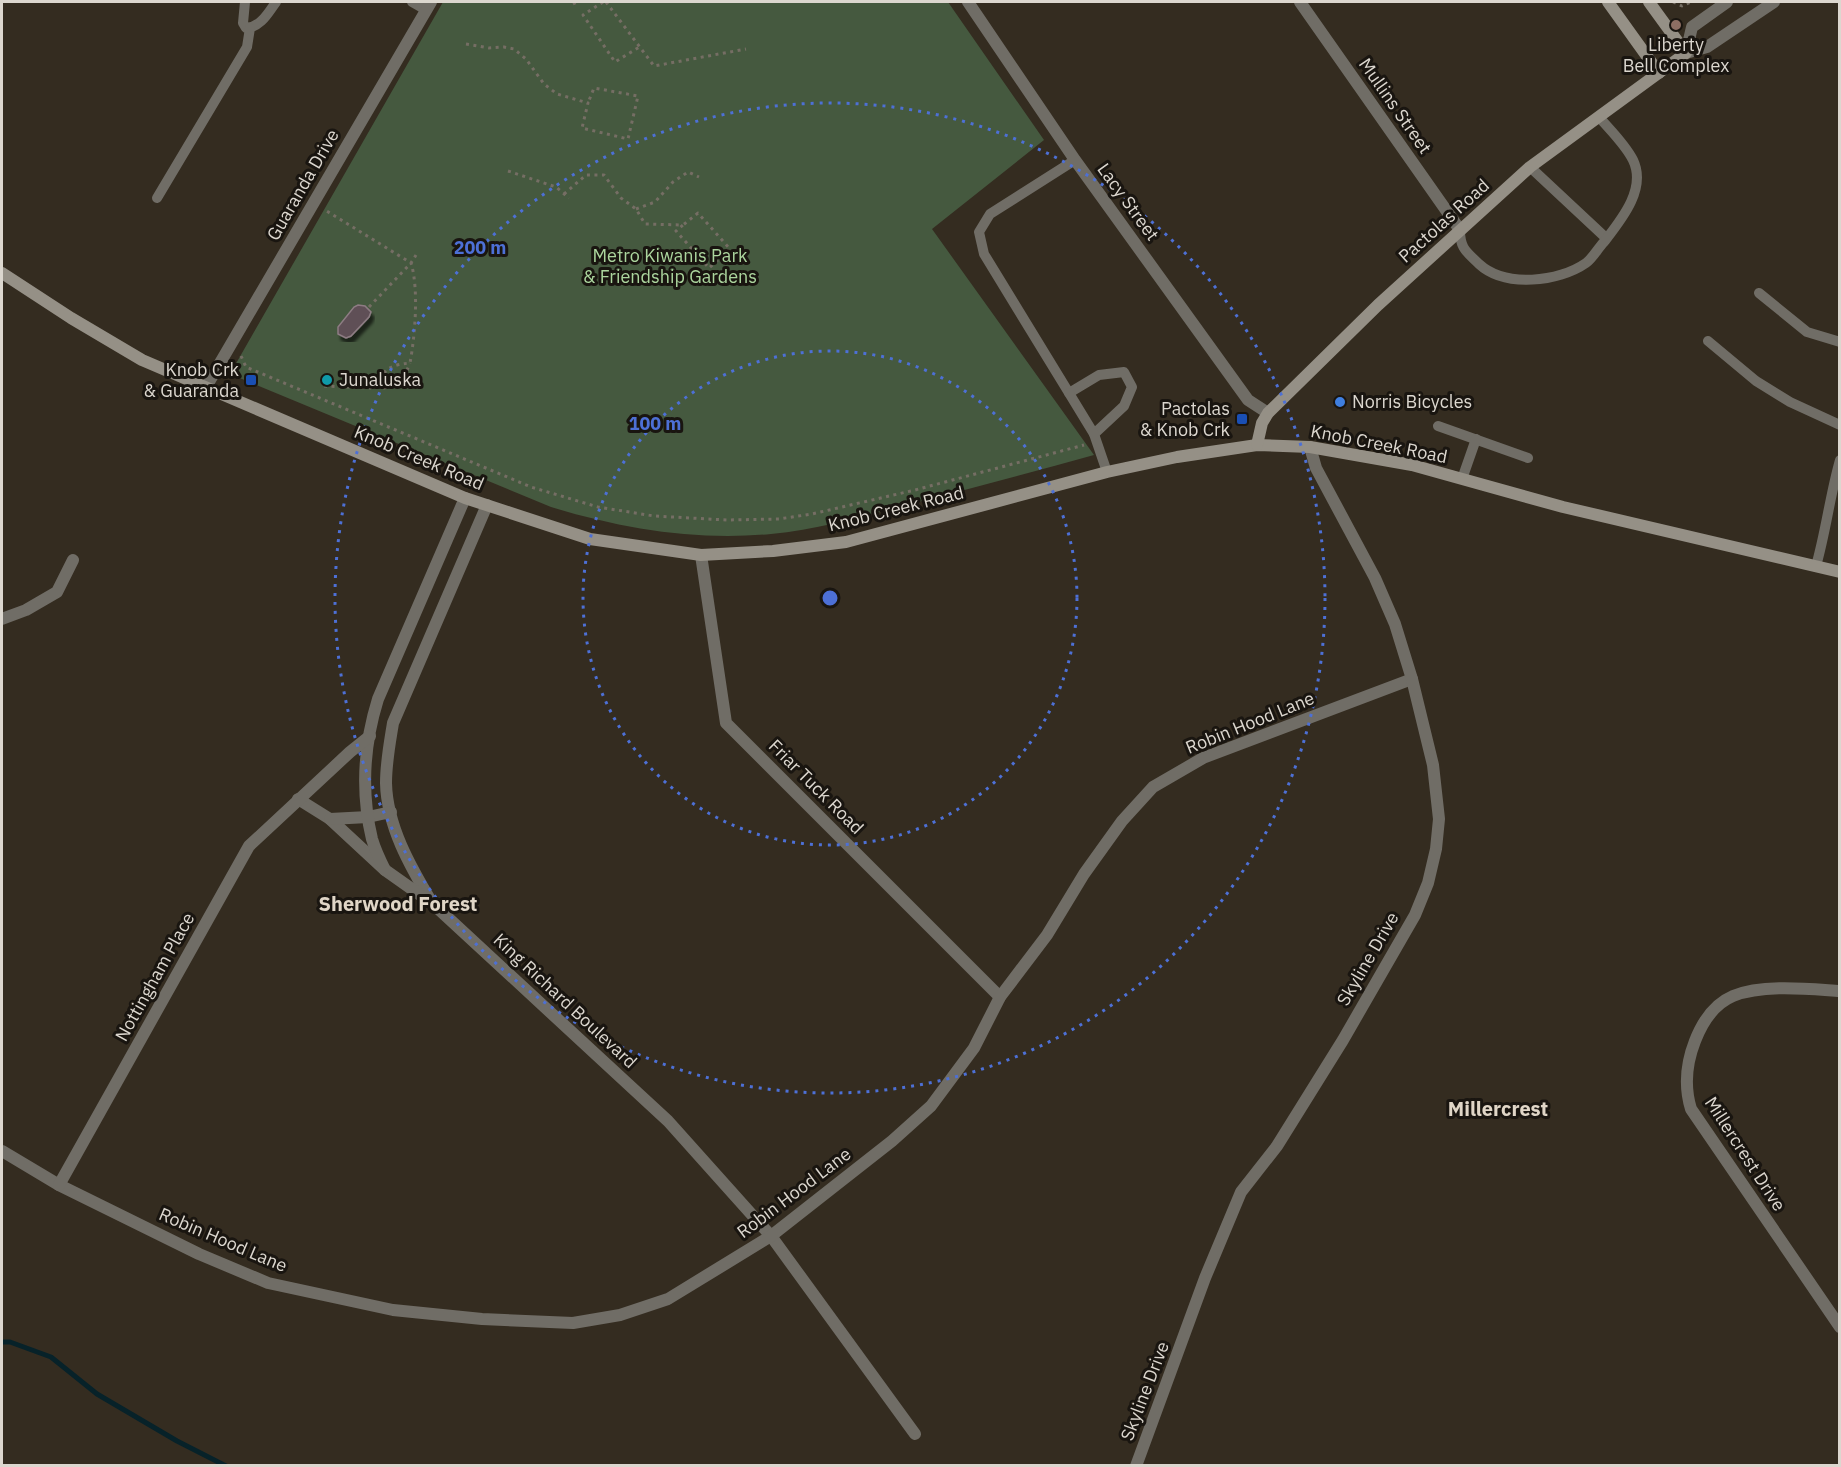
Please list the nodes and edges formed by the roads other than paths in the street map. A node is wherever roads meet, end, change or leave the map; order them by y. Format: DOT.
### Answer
graph roads {
  1 [pos="245,2"];
  2 [pos="276,2"];
  3 [pos="412,2"];
  4 [pos="968,2"];
  5 [pos="1300,2"];
  6 [pos="1608,2"];
  7 [pos="1649,2"];
  8 [pos="1727,2"];
  9 [pos="1774,2"];
  10 [pos="429,6"];
  11 [pos="250,28"];
  12 [pos="1686,53"];
  13 [pos="1659,73"];
  14 [pos="1599,117"];
  15 [pos="1075,160"];
  16 [pos="1530,167"];
  17 [pos="157,198"];
  18 [pos="1460,230"];
  19 [pos="1606,238"];
  20 [pos="2,273"];
  21 [pos="1760,292"];
  22 [pos="1708,341"];
  23 [pos="1839,342"];
  24 [pos="206,387"];
  25 [pos="1069,393"];
  26 [pos="1268,413"];
  27 [pos="1839,425"];
  28 [pos="1438,426"];
  29 [pos="1095,438"];
  30 [pos="1476,440"];
  31 [pos="1257,446"];
  32 [pos="1310,447"];
  33 [pos="1528,458"];
  34 [pos="1839,460"];
  35 [pos="1107,472"];
  36 [pos="1462,479"];
  37 [pos="465,498"];
  38 [pos="487,505"];
  39 [pos="701,555"];
  40 [pos="73,560"];
  41 [pos="1816,566"];
  42 [pos="1839,572"];
  43 [pos="2,619"];
  44 [pos="1412,679"];
  45 [pos="373,717"];
  46 [pos="393,723"];
  47 [pos="370,736"];
  48 [pos="298,799"];
  49 [pos="391,812"];
  50 [pos="368,817"];
  51 [pos="330,819"];
  52 [pos="385,870"];
  53 [pos="432,903"];
  54 [pos="1839,991"];
  55 [pos="1000,997"];
  56 [pos="2,1151"];
  57 [pos="59,1185"];
  58 [pos="771,1236"];
  59 [pos="1839,1327"];
  60 [pos="915,1434"];
  61 [pos="1136,1466"];
  1 -- 11 [label="lane"];
  2 -- 11 [label="lane"];
  3 -- 10 [label="lane"];
  4 -- 15 [label="street, Lacy Street"];
  5 -- 18 [label="street, Mullins Street"];
  6 -- 13 [label="main road"];
  7 -- 12 [label="main road"];
  8 -- 12 [label="street"];
  9 -- 12 [label="street, Pactolas Road"];
  10 -- 24 [label="street, Guaranda Drive"];
  11 -- 17 [label="lane"];
  12 -- 13 [label="main road, Pactolas Road"];
  13 -- 14 [label="main road, Pactolas Road"];
  14 -- 16 [label="main road, Pactolas Road"];
  14 -- 19 [label="lane"];
  15 -- 25 [label="lane"];
  15 -- 26 [label="street, Lacy Street"];
  16 -- 18 [label="main road, Pactolas Road"];
  16 -- 19 [label="lane"];
  18 -- 19 [label="lane"];
  18 -- 26 [label="main road, Pactolas Road"];
  20 -- 24 [label="main road, Knob Creek Road"];
  21 -- 23 [label="lane"];
  22 -- 27 [label="lane"];
  24 -- 37 [label="main road, Knob Creek Road"];
  25 -- 29 [label="lane"];
  25 -- 29 [label="lane"];
  26 -- 31 [label="main road, Pactolas Road"];
  28 -- 30 [label="lane"];
  29 -- 35 [label="lane"];
  30 -- 33 [label="lane"];
  30 -- 36 [label="lane"];
  31 -- 32 [label="main road, Knob Creek Road"];
  31 -- 35 [label="main road, Knob Creek Road"];
  32 -- 36 [label="main road, Knob Creek Road"];
  32 -- 44 [label="street, Skyline Drive"];
  34 -- 41 [label="lane"];
  35 -- 39 [label="main road, Knob Creek Road"];
  36 -- 41 [label="main road, Knob Creek Road"];
  37 -- 38 [label="main road, Knob Creek Road"];
  37 -- 45 [label="street"];
  38 -- 39 [label="main road, Knob Creek Road"];
  38 -- 46 [label="street, King Richard Boulevard"];
  39 -- 55 [label="street, Friar Tuck Road"];
  40 -- 43 [label="street"];
  41 -- 42 [label="main road, Knob Creek Road"];
  44 -- 55 [label="street, Robin Hood Lane"];
  44 -- 61 [label="street, Skyline Drive"];
  45 -- 46 [label="street"];
  45 -- 47 [label="street"];
  46 -- 49 [label="street, King Richard Boulevard"];
  47 -- 48 [label="street, Nottingham Place"];
  47 -- 50 [label="street"];
  48 -- 51 [label="street"];
  48 -- 57 [label="street, Nottingham Place"];
  49 -- 50 [label="street"];
  49 -- 53 [label="street, King Richard Boulevard"];
  50 -- 51 [label="street"];
  50 -- 52 [label="street"];
  51 -- 52 [label="street"];
  52 -- 53 [label="street"];
  53 -- 58 [label="street, King Richard Boulevard"];
  54 -- 59 [label="street, Millercrest Drive"];
  55 -- 58 [label="street, Robin Hood Lane"];
  56 -- 57 [label="street, Robin Hood Lane"];
  57 -- 58 [label="street, Robin Hood Lane"];
  58 -- 60 [label="street, King Richard Boulevard"];
}
